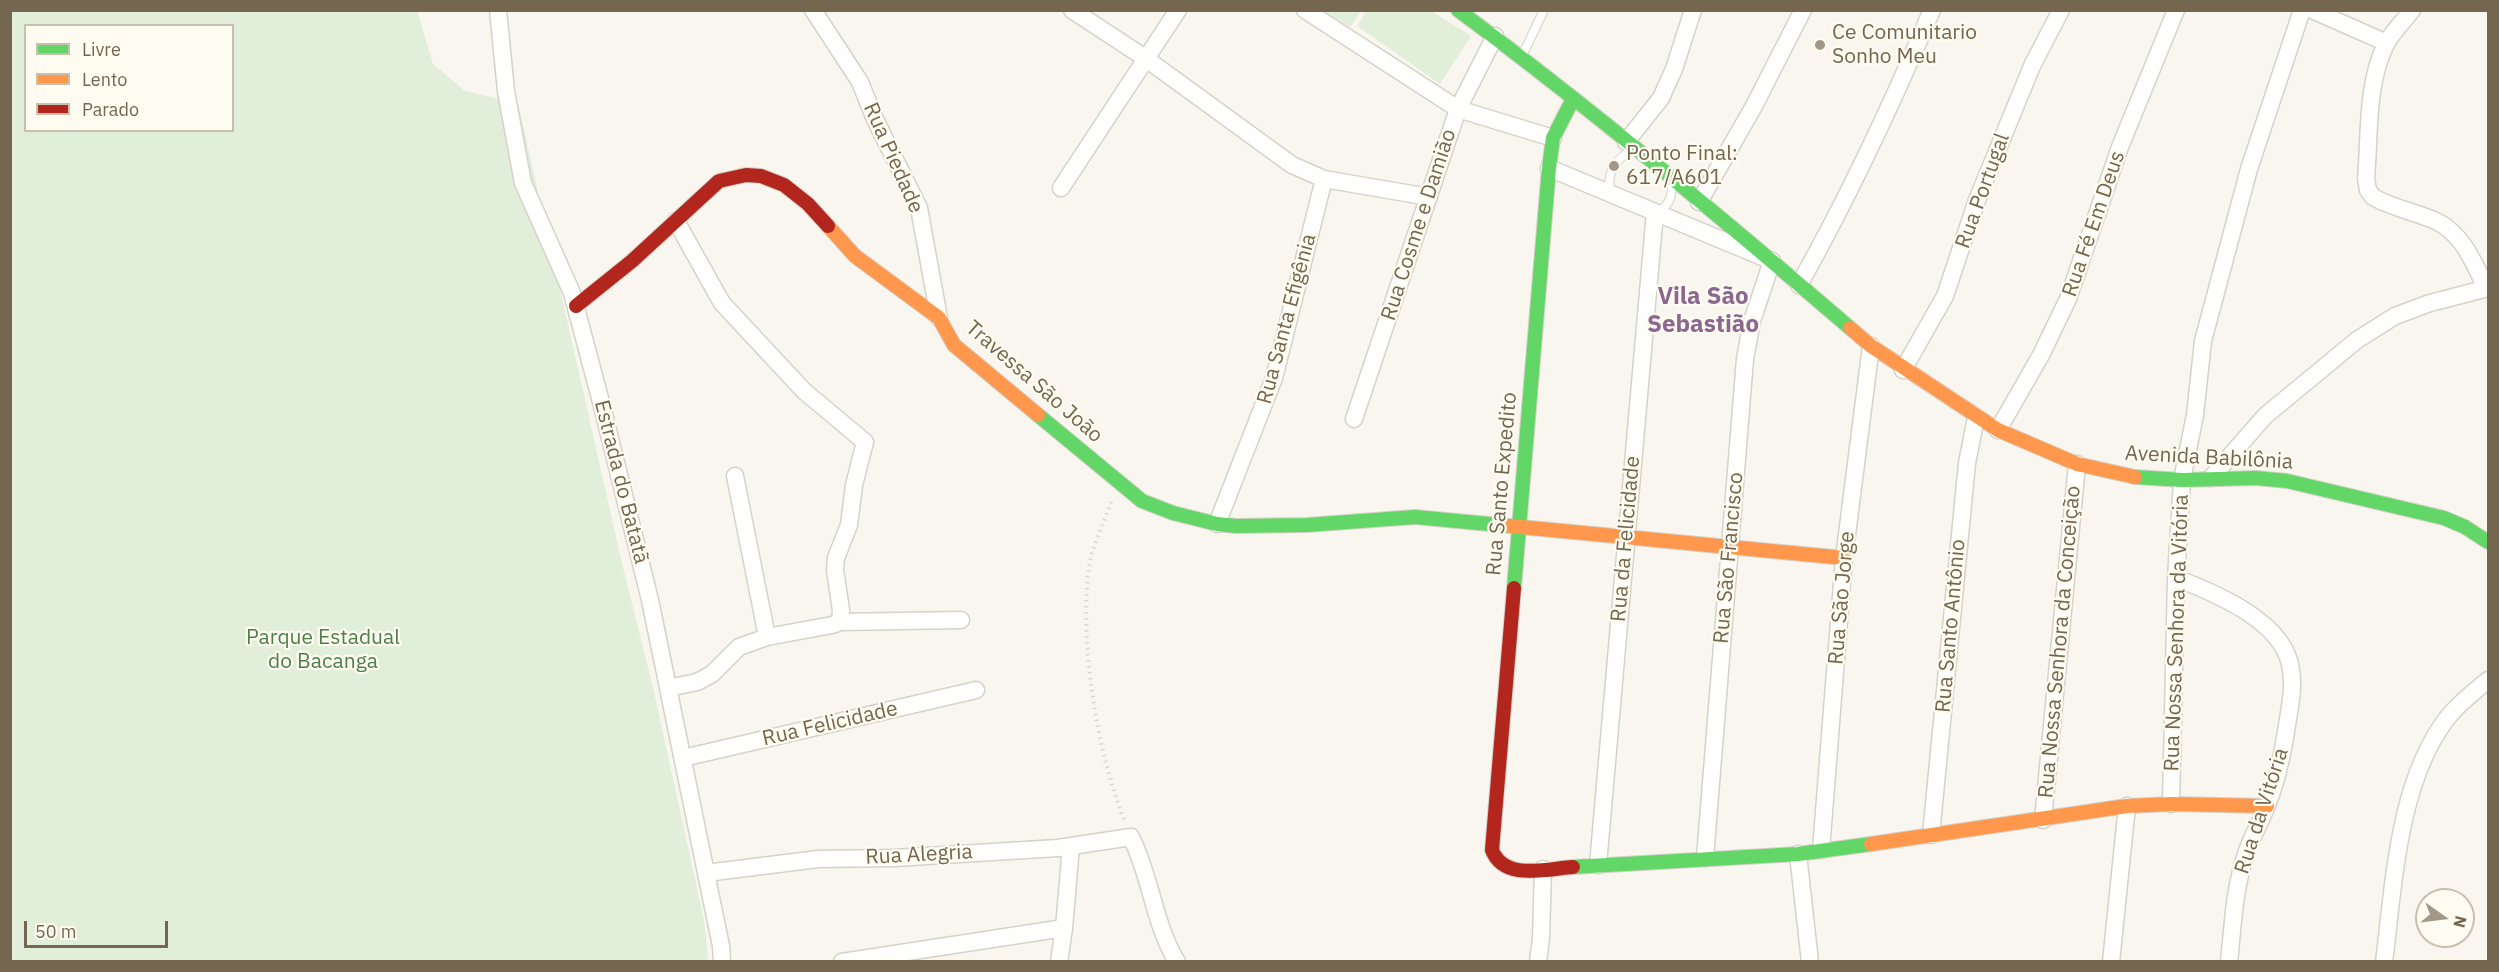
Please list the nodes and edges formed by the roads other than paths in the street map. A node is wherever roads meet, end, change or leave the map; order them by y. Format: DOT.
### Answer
graph roads {
  1 [pos="498,10"];
  2 [pos="813,10"];
  3 [pos="1072,10"];
  4 [pos="1178,10"];
  5 [pos="1305,10"];
  6 [pos="1458,10"];
  7 [pos="1544,10"];
  8 [pos="1693,10"];
  9 [pos="1803,10"];
  10 [pos="1932,10"];
  11 [pos="2061,10"];
  12 [pos="2176,10"];
  13 [pos="2302,10"];
  14 [pos="2312,10"];
  15 [pos="2412,10"];
  16 [pos="1495,36"];
  17 [pos="2386,43"];
  18 [pos="1521,57"];
  19 [pos="1145,58"];
  20 [pos="1574,99"];
  21 [pos="1458,109"];
  22 [pos="1553,138"];
  23 [pos="1631,146"];
  24 [pos="1549,168"];
  25 [pos="1670,178"];
  26 [pos="1324,179"];
  27 [pos="1061,188"];
  28 [pos="1611,194"];
  29 [pos="1429,197"];
  30 [pos="1699,201"];
  31 [pos="1655,212"];
  32 [pos="676,221"];
  33 [pos="1772,261"];
  34 [pos="1799,285"];
  35 [pos="2487,288"];
  36 [pos="576,306"];
  37 [pos="939,318"];
  38 [pos="1870,346"];
  39 [pos="1903,370"];
  40 [pos="1976,418"];
  41 [pos="1354,419"];
  42 [pos="1998,430"];
  43 [pos="2077,464"];
  44 [pos="735,476"];
  45 [pos="2211,478"];
  46 [pos="2182,480"];
  47 [pos="1217,524"];
  48 [pos="1520,525"];
  49 [pos="1626,536"];
  50 [pos="2488,542"];
  51 [pos="1730,546"];
  52 [pos="1844,558"];
  53 [pos="2176,578"];
  54 [pos="961,620"];
  55 [pos="840,622"];
  56 [pos="767,637"];
  57 [pos="2488,680"];
  58 [pos="668,688"];
  59 [pos="976,690"];
  60 [pos="682,758"];
  61 [pos="2171,804"];
  62 [pos="2127,806"];
  63 [pos="2267,806"];
  64 [pos="2043,820"];
  65 [pos="1931,835"];
  66 [pos="1071,846"];
  67 [pos="1821,850"];
  68 [pos="1798,854"];
  69 [pos="1705,858"];
  70 [pos="1598,865"];
  71 [pos="1543,869"];
  72 [pos="706,873"];
  73 [pos="1064,928"];
  74 [pos="722,962"];
  75 [pos="842,962"];
  76 [pos="1059,962"];
  77 [pos="1177,962"];
  78 [pos="1538,962"];
  79 [pos="1810,962"];
  80 [pos="2111,962"];
  81 [pos="2229,962"];
  82 [pos="2384,962"];
  1 -- 36 [label="street, Estrada do Batatã"];
  2 -- 37 [label="street, Rua Piedade"];
  3 -- 19 [label="street"];
  4 -- 19 [label="street"];
  5 -- 21 [label="street"];
  6 -- 16 [label="street, Avenida Babilônia"];
  7 -- 18 [label="lane"];
  8 -- 23 [label="street"];
  9 -- 30 [label="street"];
  10 -- 34 [label="street"];
  11 -- 39 [label="street, Rua Portugal"];
  12 -- 42 [label="street, Rua Fé Em Deus"];
  13 -- 46 [label="street, Rua Nossa Senhora da Vitória"];
  14 -- 17 [label="street"];
  15 -- 17 [label="street"];
  16 -- 18 [label="street, Avenida Babilônia"];
  16 -- 21 [label="street, Rua Cosme e Damião"];
  17 -- 35 [label="street"];
  18 -- 20 [label="street, Avenida Babilônia"];
  19 -- 26 [label="street"];
  19 -- 27 [label="street"];
  20 -- 22 [label="street, Rua Santo Expedito"];
  20 -- 23 [label="street, Avenida Babilônia"];
  21 -- 22 [label="street"];
  21 -- 29 [label="street, Rua Cosme e Damião"];
  22 -- 24 [label="street, Rua Santo Expedito"];
  23 -- 25 [label="street, Avenida Babilônia"];
  23 -- 28 [label="lane"];
  24 -- 28 [label="street"];
  24 -- 48 [label="street, Rua Santo Expedito"];
  25 -- 30 [label="street, Avenida Babilônia"];
  25 -- 31 [label="lane"];
  26 -- 29 [label="street"];
  26 -- 47 [label="street, Rua Santa Efigênia"];
  28 -- 31 [label="street"];
  29 -- 41 [label="street, Rua Cosme e Damião"];
  30 -- 33 [label="street, Avenida Babilônia"];
  31 -- 33 [label="street"];
  31 -- 49 [label="street, Rua da Felicidade"];
  32 -- 36 [label="street, Travessa São João"];
  32 -- 37 [label="street, Travessa São João"];
  32 -- 55 [label="street"];
  33 -- 34 [label="street, Avenida Babilônia"];
  33 -- 51 [label="street, Rua São Francisco"];
  34 -- 38 [label="street, Avenida Babilônia"];
  35 -- 45 [label="street"];
  36 -- 58 [label="street, Estrada do Batatã"];
  37 -- 47 [label="street, Travessa São João"];
  38 -- 39 [label="street, Avenida Babilônia"];
  38 -- 52 [label="street, Rua São Jorge"];
  39 -- 40 [label="street, Avenida Babilônia"];
  40 -- 42 [label="street, Avenida Babilônia"];
  40 -- 65 [label="street, Rua Santo Antônio"];
  42 -- 43 [label="street, Avenida Babilônia"];
  43 -- 46 [label="street, Avenida Babilônia"];
  43 -- 64 [label="street, Rua Nossa Senhora da Conceição"];
  44 -- 56 [label="street"];
  45 -- 46 [label="street, Avenida Babilônia"];
  45 -- 50 [label="street, Avenida Babilônia"];
  46 -- 53 [label="street, Rua Nossa Senhora da Vitória"];
  47 -- 48 [label="street, Travessa São João"];
  48 -- 49 [label="street"];
  48 -- 71 [label="street, Rua Santo Expedito"];
  49 -- 51 [label="street"];
  49 -- 70 [label="street, Rua da Felicidade"];
  51 -- 52 [label="street"];
  51 -- 69 [label="street, Rua São Francisco"];
  52 -- 67 [label="street, Rua São Jorge"];
  53 -- 61 [label="street, Rua Nossa Senhora da Vitória"];
  53 -- 63 [label="street, Rua da Vitória"];
  54 -- 55 [label="street"];
  55 -- 56 [label="street"];
  56 -- 58 [label="street"];
  57 -- 82 [label="street"];
  58 -- 60 [label="street, Estrada do Batatã"];
  59 -- 60 [label="street, Rua Felicidade"];
  60 -- 72 [label="street, Estrada do Batatã"];
  61 -- 62 [label="street"];
  61 -- 63 [label="street"];
  62 -- 64 [label="street"];
  62 -- 80 [label="street"];
  63 -- 81 [label="street, Rua da Vitória"];
  64 -- 65 [label="street"];
  65 -- 67 [label="street"];
  66 -- 72 [label="street, Rua Alegria"];
  66 -- 73 [label="street"];
  66 -- 77 [label="street, Rua Alegria"];
  67 -- 68 [label="street"];
  68 -- 69 [label="street"];
  68 -- 79 [label="street"];
  69 -- 70 [label="street"];
  70 -- 71 [label="street"];
  71 -- 78 [label="street"];
  72 -- 74 [label="street, Estrada do Batatã"];
  73 -- 75 [label="street"];
  73 -- 76 [label="street"];
}
